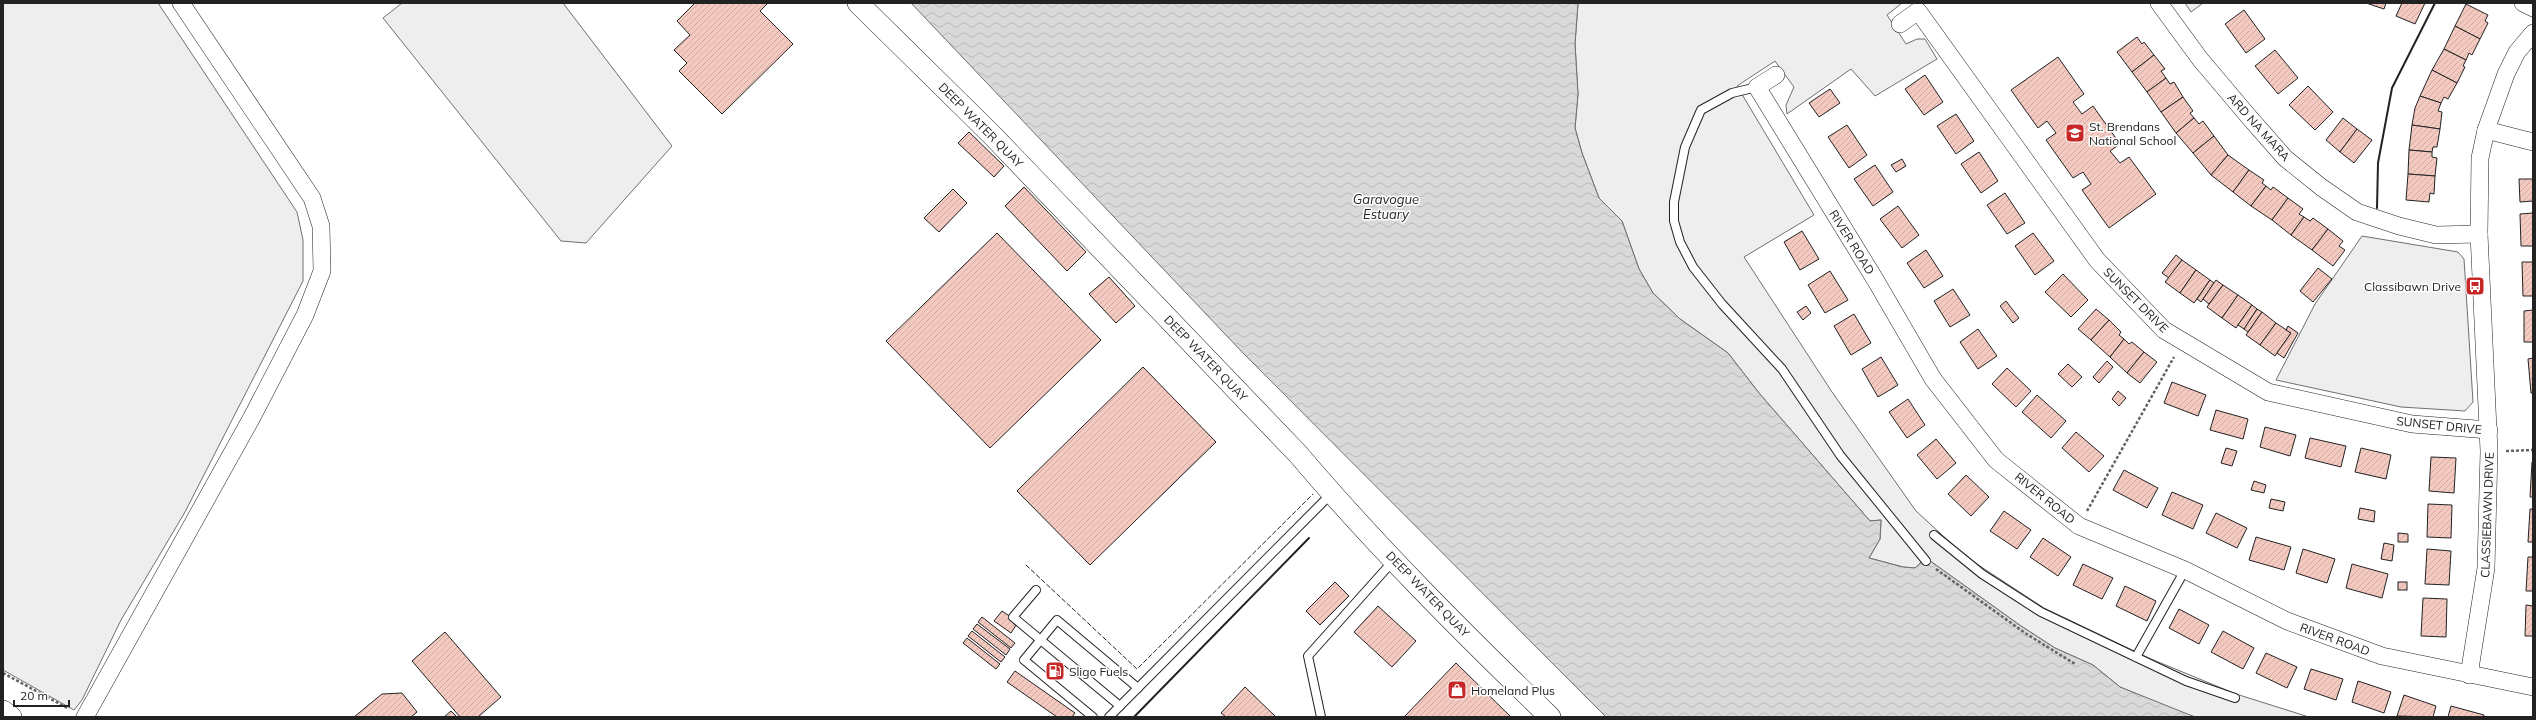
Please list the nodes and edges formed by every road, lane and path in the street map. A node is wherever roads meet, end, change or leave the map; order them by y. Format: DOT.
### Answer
graph roads {
  1 [pos="181,3"];
  2 [pos="858,3"];
  3 [pos="2159,3"];
  4 [pos="2523,3"];
  5 [pos="2533,8"];
  6 [pos="1900,24"];
  7 [pos="2533,33"];
  8 [pos="1776,75"];
  9 [pos="1757,87"];
  10 [pos="2486,130"];
  11 [pos="2533,142"];
  12 [pos="2479,234"];
  13 [pos="2183,343"];
  14 [pos="2489,430"];
  15 [pos="2533,450"];
  16 [pos="2490,451"];
  17 [pos="1332,493"];
  18 [pos="2079,526"];
  19 [pos="1934,535"];
  20 [pos="1394,559"];
  21 [pos="1926,561"];
  22 [pos="2185,570"];
  23 [pos="1036,590"];
  24 [pos="1040,640"];
  25 [pos="2136,657"];
  26 [pos="2075,664"];
  27 [pos="3,673"];
  28 [pos="2469,676"];
  29 [pos="2533,687"];
  30 [pos="1138,688"];
  31 [pos="2235,698"];
  32 [pos="1120,706"];
  33 [pos="70,710"];
  34 [pos="3,711"];
  35 [pos="11,717"];
  36 [pos="85,717"];
  37 [pos="1093,717"];
  38 [pos="1109,717"];
  39 [pos="1321,717"];
  40 [pos="1550,717"];
  1 -- 36 [label="street"];
  2 -- 17 [label="street, DEEP WATER QUAY"];
  3 -- 12 [label="street, ARD NA MARA"];
  4 -- 5 [label="street"];
  6 -- 13 [label="street, SUNSET DRIVE"];
  7 -- 10 [label="street, CLASSIEBAWN DRIVE"];
  8 -- 9 [label="street"];
  9 -- 18 [label="street, RIVER ROAD"];
  9 -- 21 [label="lane"];
  10 -- 11 [label="street"];
  10 -- 12 [label="street, CLASSIEBAWN DRIVE"];
  12 -- 14 [label="street, CLASSIEBAWN DRIVE"];
  13 -- 14 [label="street, SUNSET DRIVE"];
  13 -- 18 [label="path"];
  14 -- 16 [label="street, CLASSIEBAWN DRIVE"];
  15 -- 16 [label="path"];
  16 -- 28 [label="street, CLASSIEBAWN DRIVE"];
  17 -- 20 [label="street, DEEP WATER QUAY"];
  17 -- 30 [label="lane"];
  18 -- 22 [label="street, RIVER ROAD"];
  19 -- 25 [label="lane"];
  20 -- 39 [label="lane"];
  20 -- 40 [label="street, DEEP WATER QUAY"];
  21 -- 26 [label="path"];
  22 -- 25 [label="lane"];
  22 -- 28 [label="street, RIVER ROAD"];
  23 -- 24 [label="lane"];
  24 -- 30 [label="lane"];
  24 -- 32 [label="lane"];
  24 -- 37 [label="lane"];
  25 -- 31 [label="lane"];
  27 -- 33 [label="path"];
  28 -- 29 [label="street, RIVER ROAD"];
  30 -- 32 [label="lane"];
  32 -- 38 [label="lane"];
  34 -- 35 [label="street"];
}
